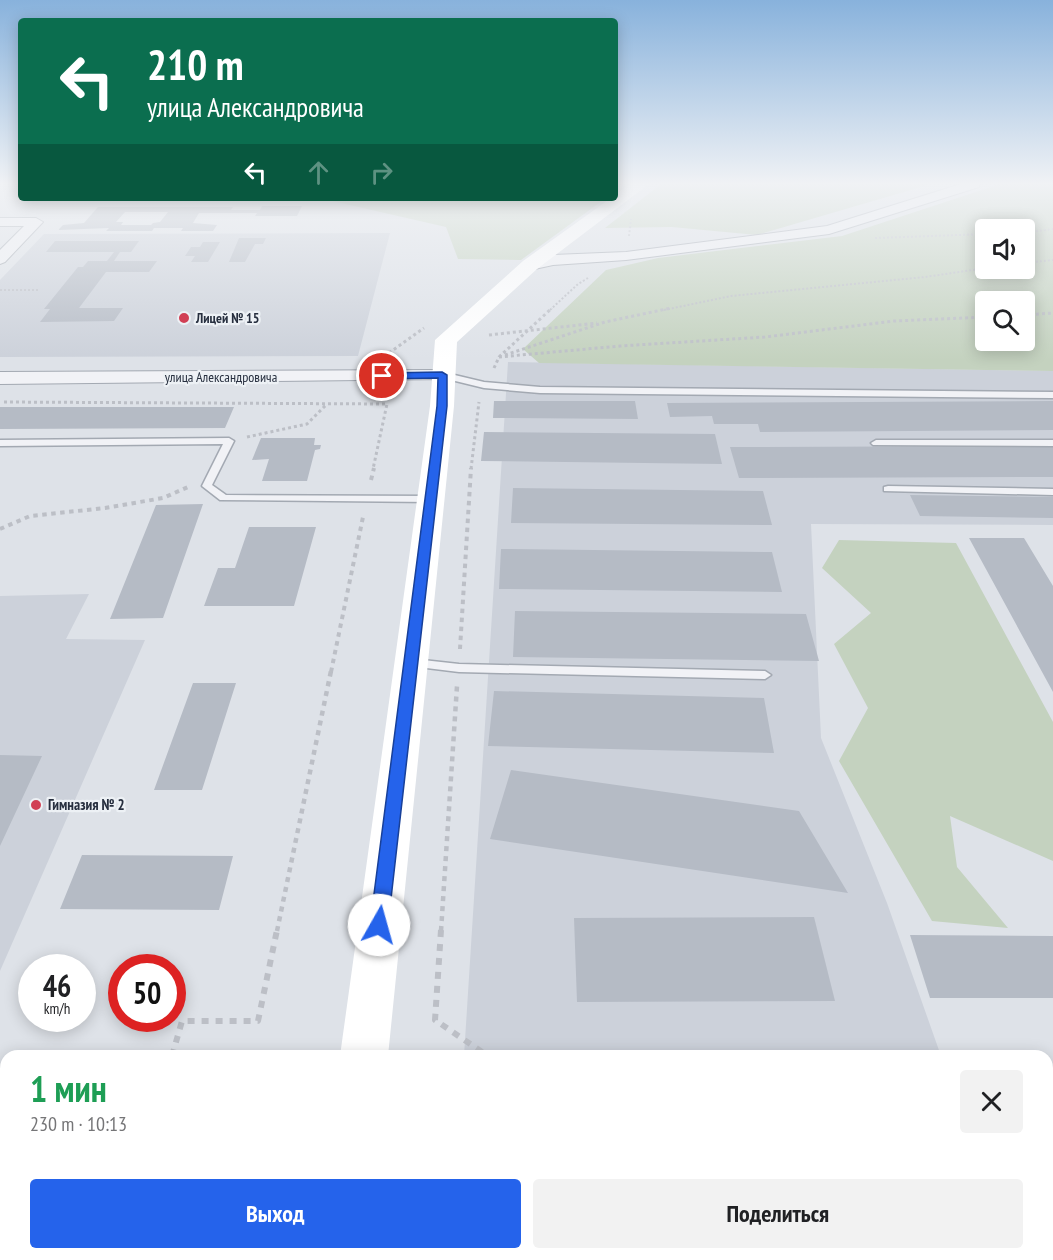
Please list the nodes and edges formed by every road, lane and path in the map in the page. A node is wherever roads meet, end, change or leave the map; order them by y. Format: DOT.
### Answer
graph roads {
  1 [pos="560,243"];
  2 [pos="628,243"];
  3 [pos="729,243"];
  4 [pos="626,256"];
  5 [pos="1053,260"];
  6 [pos="1035,262"];
  7 [pos="530,265"];
  8 [pos="975,270"];
  9 [pos="0,290"];
  10 [pos="40,290"];
  11 [pos="1053,313"];
  12 [pos="1035,314"];
  13 [pos="975,317"];
  14 [pos="605,322"];
  15 [pos="427,325"];
  16 [pos="529,330"];
  17 [pos="446,340"];
  18 [pos="384,355"];
  19 [pos="499,357"];
  20 [pos="442,375"];
  21 [pos="0,378"];
  22 [pos="484,385"];
  23 [pos="1053,395"];
  24 [pos="0,402"];
  25 [pos="327,404"];
  26 [pos="228,441"];
  27 [pos="0,443"];
  28 [pos="876,443"];
  29 [pos="1053,443"];
  30 [pos="212,477"];
  31 [pos="888,489"];
  32 [pos="1053,492"];
  33 [pos="367,498"];
  34 [pos="431,499"];
  35 [pos="0,529"];
  36 [pos="410,663"];
  37 [pos="459,668"];
  38 [pos="765,675"];
  39 [pos="174,1050"];
  40 [pos="365,1050"];
  41 [pos="479,1050"];
  1 -- 7 [label="main road"];
  2 -- 4 [label="path"];
  3 -- 4 [label="street"];
  4 -- 7 [label="street"];
  4 -- 16 [label="path"];
  5 -- 6 [label="path"];
  7 -- 17 [label="main road"];
  8 -- 14 [label="path"];
  9 -- 10 [label="path"];
  11 -- 12 [label="path"];
  13 -- 19 [label="path"];
  14 -- 16 [label="path"];
  14 -- 19 [label="path"];
  15 -- 18 [label="path"];
  16 -- 17 [label="path"];
  16 -- 19 [label="path"];
  17 -- 20 [label="main road"];
  19 -- 22 [label="path"];
  20 -- 21 [label="street, улица Александровича"];
  20 -- 22 [label="lane"];
  20 -- 34 [label="main road"];
  22 -- 23 [label="lane"];
  22 -- 37 [label="path"];
  24 -- 25 [label="path"];
  25 -- 26 [label="path"];
  25 -- 33 [label="path"];
  26 -- 27 [label="lane"];
  26 -- 30 [label="lane"];
  28 -- 29 [label="lane"];
  30 -- 33 [label="lane"];
  30 -- 35 [label="path"];
  31 -- 32 [label="lane"];
  33 -- 34 [label="lane"];
  33 -- 39 [label="path"];
  34 -- 36 [label="main road"];
  36 -- 37 [label="lane"];
  36 -- 40 [label="main road"];
  37 -- 38 [label="lane"];
  37 -- 41 [label="path"];
}
